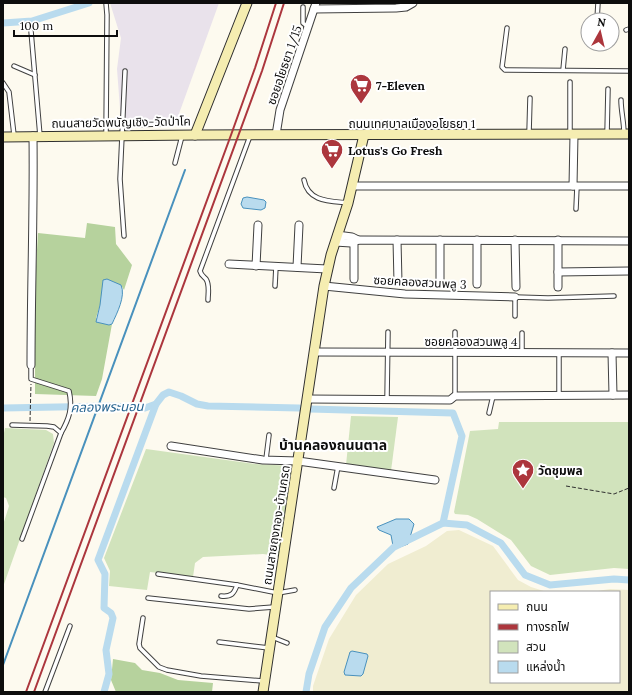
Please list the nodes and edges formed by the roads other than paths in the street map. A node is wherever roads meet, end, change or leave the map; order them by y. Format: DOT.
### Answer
graph roads {
  1 [pos="247,3"];
  2 [pos="413,3"];
  3 [pos="106,4"];
  4 [pos="315,5"];
  5 [pos="303,7"];
  6 [pos="308,27"];
  7 [pos="507,28"];
  8 [pos="31,31"];
  9 [pos="565,50"];
  10 [pos="14,66"];
  11 [pos="563,70"];
  12 [pos="125,71"];
  13 [pos="629,71"];
  14 [pos="35,75"];
  15 [pos="570,82"];
  16 [pos="3,83"];
  17 [pos="608,89"];
  18 [pos="530,98"];
  19 [pos="621,100"];
  20 [pos="163,124"];
  21 [pos="122,125"];
  22 [pos="572,134"];
  23 [pos="607,134"];
  24 [pos="627,134"];
  25 [pos="106,135"];
  26 [pos="121,135"];
  27 [pos="183,135"];
  28 [pos="196,135"];
  29 [pos="251,135"];
  30 [pos="276,135"];
  31 [pos="364,135"];
  32 [pos="528,135"];
  33 [pos="14,136"];
  34 [pos="36,136"];
  35 [pos="3,137"];
  36 [pos="175,163"];
  37 [pos="304,180"];
  38 [pos="352,186"];
  39 [pos="575,186"];
  40 [pos="629,186"];
  41 [pos="348,203"];
  42 [pos="576,209"];
  43 [pos="258,224"];
  44 [pos="299,225"];
  45 [pos="124,236"];
  46 [pos="336,238"];
  47 [pos="354,240"];
  48 [pos="397,240"];
  49 [pos="440,240"];
  50 [pos="477,240"];
  51 [pos="516,240"];
  52 [pos="558,240"];
  53 [pos="629,241"];
  54 [pos="229,264"];
  55 [pos="256,266"];
  56 [pos="276,266"];
  57 [pos="297,268"];
  58 [pos="327,269"];
  59 [pos="629,271"];
  60 [pos="558,272"];
  61 [pos="354,279"];
  62 [pos="398,282"];
  63 [pos="440,283"];
  64 [pos="477,284"];
  65 [pos="275,286"];
  66 [pos="324,286"];
  67 [pos="516,287"];
  68 [pos="558,287"];
  69 [pos="614,296"];
  70 [pos="515,297"];
  71 [pos="208,300"];
  72 [pos="515,316"];
  73 [pos="388,332"];
  74 [pos="455,332"];
  75 [pos="522,333"];
  76 [pos="314,352"];
  77 [pos="388,352"];
  78 [pos="455,352"];
  79 [pos="522,353"];
  80 [pos="559,353"];
  81 [pos="612,353"];
  82 [pos="629,353"];
  83 [pos="31,365"];
  84 [pos="559,395"];
  85 [pos="613,395"];
  86 [pos="629,395"];
  87 [pos="455,396"];
  88 [pos="493,396"];
  89 [pos="307,399"];
  90 [pos="387,400"];
  91 [pos="489,413"];
  92 [pos="12,425"];
  93 [pos="61,433"];
  94 [pos="269,435"];
  95 [pos="172,446"];
  96 [pos="266,459"];
  97 [pos="298,461"];
  98 [pos="338,466"];
  99 [pos="435,480"];
  100 [pos="334,488"];
  101 [pos="22,539"];
  102 [pos="158,574"];
  103 [pos="237,585"];
  104 [pos="295,590"];
  105 [pos="278,593"];
  106 [pos="221,596"];
  107 [pos="148,598"];
  108 [pos="275,607"];
  109 [pos="144,618"];
  110 [pos="70,626"];
  111 [pos="271,637"];
  112 [pos="219,642"];
  113 [pos="288,643"];
  114 [pos="269,648"];
  115 [pos="264,681"];
  116 [pos="45,692"];
  117 [pos="263,692"];
  1 -- 28 [label="main road, ถนนสายวัดพนัญเชิง-วัดป่าโค"];
  2 -- 4 [label="street"];
  3 -- 25 [label="lane"];
  4 -- 6 [label="street, ซอยอโยธยา 1/15"];
  5 -- 6 [label="lane"];
  6 -- 30 [label="street, ซอยอโยธยา 1/15"];
  7 -- 11 [label="lane"];
  8 -- 14 [label="lane"];
  9 -- 11 [label="lane"];
  10 -- 14 [label="lane"];
  11 -- 13 [label="lane"];
  12 -- 21 [label="lane"];
  14 -- 34 [label="lane"];
  15 -- 22 [label="lane"];
  16 -- 33 [label="lane"];
  17 -- 23 [label="lane"];
  18 -- 32 [label="lane"];
  19 -- 24 [label="lane"];
  20 -- 21 [label="lane"];
  21 -- 26 [label="lane"];
  22 -- 23 [label="main road, ถนนเทศบาลเมืองอโยธยา 1"];
  22 -- 32 [label="main road, ถนนเทศบาลเมืองอโยธยา 1"];
  22 -- 39 [label="street"];
  23 -- 24 [label="main road, ถนนเทศบาลเมืองอโยธยา 1"];
  25 -- 26 [label="main road, ถนนสายวัดพนัญเชิง-วัดป่าโค"];
  25 -- 34 [label="main road, ถนนสายวัดพนัญเชิง-วัดป่าโค"];
  26 -- 27 [label="main road, ถนนสายวัดพนัญเชิง-วัดป่าโค"];
  26 -- 45 [label="lane"];
  27 -- 28 [label="main road, ถนนสายวัดพนัญเชิง-วัดป่าโค"];
  27 -- 36 [label="lane"];
  28 -- 29 [label="main road, ถนนเทศบาลเมืองอโยธยา 1"];
  29 -- 30 [label="main road, ถนนเทศบาลเมืองอโยธยา 1"];
  29 -- 71 [label="lane"];
  30 -- 31 [label="main road, ถนนเทศบาลเมืองอโยธยา 1"];
  31 -- 32 [label="main road, ถนนเทศบาลเมืองอโยธยา 1"];
  31 -- 38 [label="main road, ถนนสายถุงทอง-บ้านกรด"];
  33 -- 34 [label="main road, ถนนสายวัดพนัญเชิง-วัดป่าโค"];
  33 -- 35 [label="main road, ถนนสายวัดพนัญเชิง-วัดป่าโค"];
  34 -- 83 [label="street"];
  37 -- 41 [label="lane"];
  38 -- 39 [label="street"];
  38 -- 41 [label="main road, ถนนสายถุงทอง-บ้านกรด"];
  39 -- 40 [label="street"];
  39 -- 42 [label="lane"];
  41 -- 46 [label="main road, ถนนสายถุงทอง-บ้านกรด"];
  43 -- 55 [label="street"];
  44 -- 57 [label="street"];
  46 -- 47 [label="street"];
  46 -- 58 [label="main road, ถนนสายถุงทอง-บ้านกรด"];
  47 -- 48 [label="street"];
  47 -- 61 [label="street"];
  48 -- 49 [label="street"];
  48 -- 62 [label="street"];
  49 -- 50 [label="street"];
  49 -- 63 [label="street"];
  50 -- 51 [label="street"];
  50 -- 64 [label="street"];
  51 -- 52 [label="street"];
  51 -- 67 [label="street"];
  52 -- 53 [label="street"];
  52 -- 60 [label="street"];
  54 -- 55 [label="street"];
  55 -- 56 [label="street"];
  56 -- 57 [label="street"];
  56 -- 65 [label="lane"];
  57 -- 58 [label="street"];
  58 -- 66 [label="main road, ถนนสายถุงทอง-บ้านกรด"];
  59 -- 60 [label="street"];
  60 -- 68 [label="street"];
  66 -- 70 [label="street, ซอยคลองสวนพลู 3"];
  66 -- 76 [label="main road, ถนนสายถุงทอง-บ้านกรด"];
  69 -- 70 [label="lane"];
  70 -- 72 [label="lane"];
  73 -- 77 [label="lane"];
  74 -- 78 [label="lane"];
  75 -- 79 [label="lane"];
  76 -- 77 [label="street, ซอยคลองสวนพลู 4"];
  76 -- 89 [label="main road, ถนนสายถุงทอง-บ้านกรด"];
  77 -- 78 [label="street, ซอยคลองสวนพลู 4"];
  77 -- 90 [label="lane"];
  78 -- 79 [label="street, ซอยคลองสวนพลู 4"];
  78 -- 87 [label="lane"];
  79 -- 80 [label="street, ซอยคลองสวนพลู 4"];
  80 -- 81 [label="street, ซอยคลองสวนพลู 4"];
  80 -- 84 [label="lane"];
  81 -- 82 [label="street, ซอยคลองสวนพลู 4"];
  81 -- 85 [label="street"];
  83 -- 93 [label="lane"];
  84 -- 85 [label="street"];
  84 -- 88 [label="street"];
  85 -- 86 [label="street"];
  87 -- 88 [label="street"];
  87 -- 90 [label="street"];
  88 -- 91 [label="lane"];
  89 -- 90 [label="street"];
  89 -- 97 [label="main road, ถนนสายถุงทอง-บ้านกรด"];
  92 -- 93 [label="lane"];
  93 -- 101 [label="lane"];
  94 -- 96 [label="lane"];
  95 -- 96 [label="street"];
  96 -- 97 [label="street"];
  97 -- 98 [label="street"];
  97 -- 105 [label="main road, ถนนสายถุงทอง-บ้านกรด"];
  98 -- 99 [label="street"];
  98 -- 100 [label="lane"];
  102 -- 103 [label="lane"];
  103 -- 105 [label="lane"];
  103 -- 106 [label="lane"];
  104 -- 105 [label="lane"];
  105 -- 108 [label="main road, ถนนสายถุงทอง-บ้านกรด"];
  107 -- 108 [label="lane"];
  108 -- 111 [label="main road, ถนนสายถุงทอง-บ้านกรด"];
  109 -- 115 [label="lane"];
  110 -- 116 [label="lane"];
  111 -- 113 [label="lane"];
  111 -- 114 [label="main road, ถนนสายถุงทอง-บ้านกรด"];
  112 -- 114 [label="lane"];
  114 -- 115 [label="main road, ถนนสายถุงทอง-บ้านกรด"];
  115 -- 117 [label="main road, ถนนสายถุงทอง-บ้านกรด"];
}
